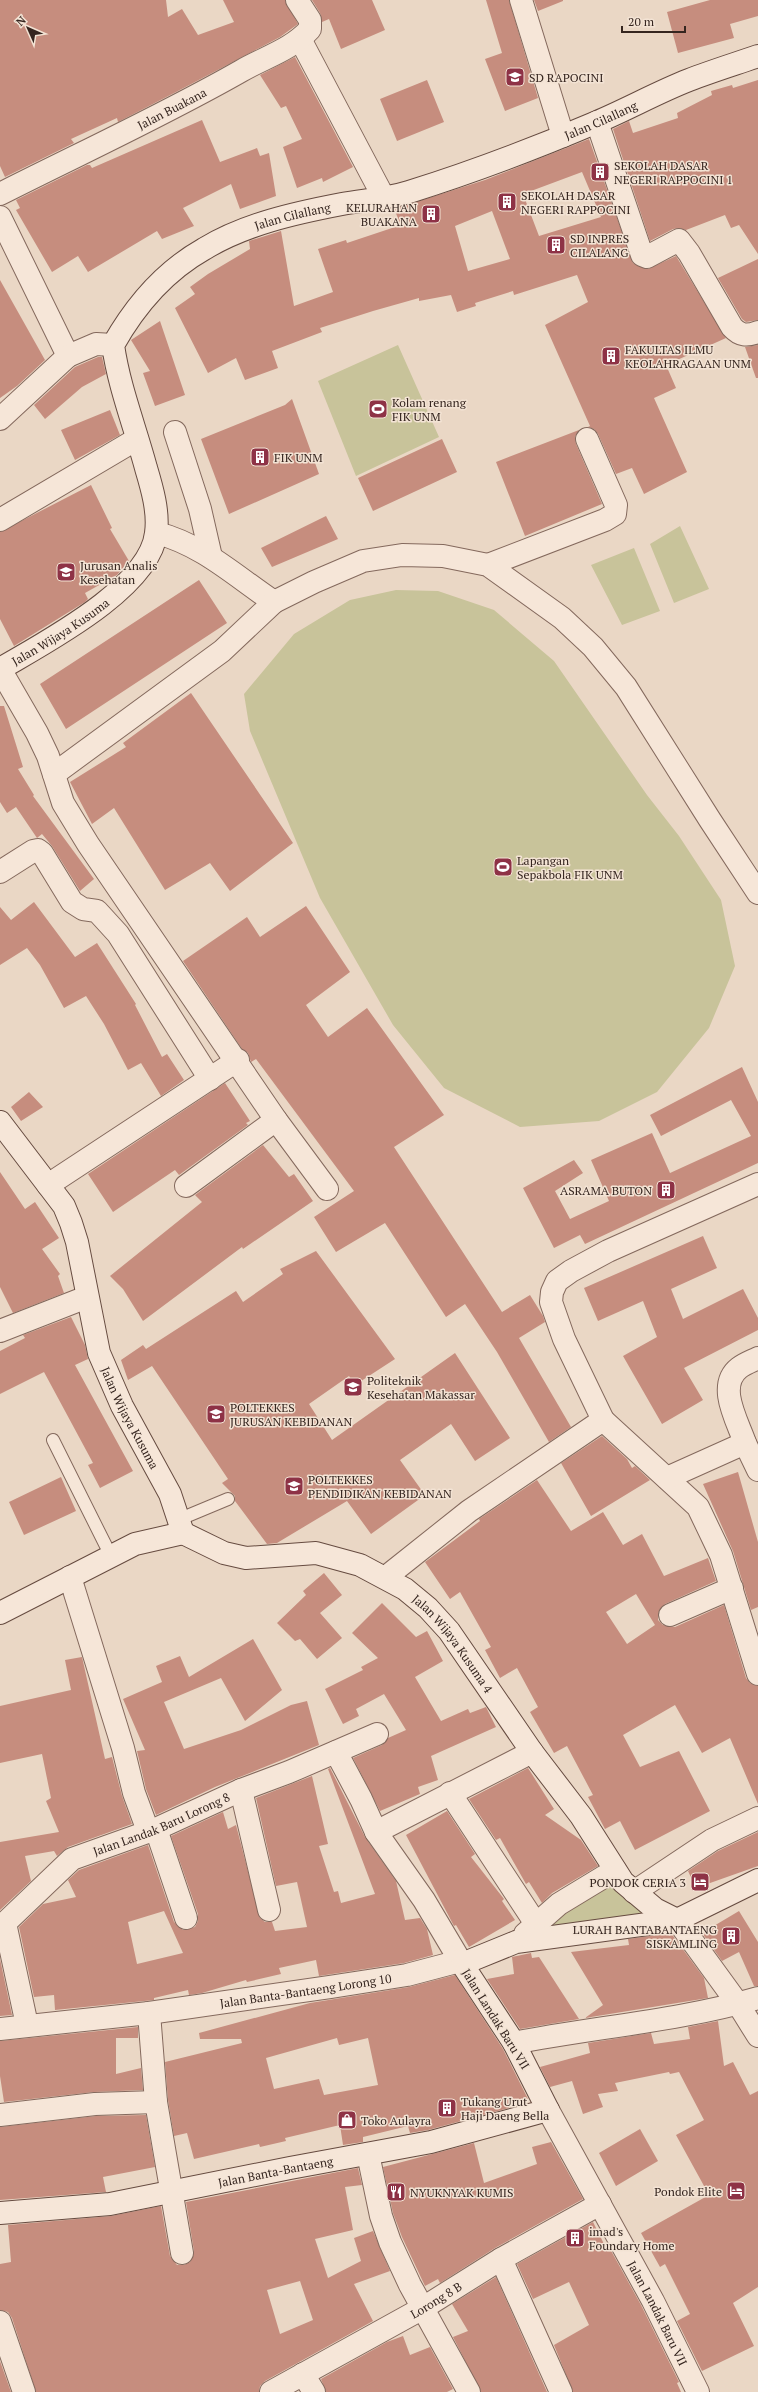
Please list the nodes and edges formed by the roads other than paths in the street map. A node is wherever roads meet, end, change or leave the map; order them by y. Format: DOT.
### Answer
graph roads {
  1 [pos="297,0"];
  2 [pos="521,0"];
  3 [pos="300,39"];
  4 [pos="758,56"];
  5 [pos="597,122"];
  6 [pos="563,136"];
  7 [pos="0,194"];
  8 [pos="384,198"];
  9 [pos="0,217"];
  10 [pos="758,332"];
  11 [pos="113,345"];
  12 [pos="68,356"];
  13 [pos="0,419"];
  14 [pos="176,432"];
  15 [pos="137,439"];
  16 [pos="587,439"];
  17 [pos="0,520"];
  18 [pos="157,533"];
  19 [pos="211,557"];
  20 [pos="488,565"];
  21 [pos="274,602"];
  22 [pos="0,669"];
  23 [pos="54,774"];
  24 [pos="0,872"];
  25 [pos="758,893"];
  26 [pos="238,1060"];
  27 [pos="210,1079"];
  28 [pos="276,1120"];
  29 [pos="0,1122"];
  30 [pos="758,1184"];
  31 [pos="48,1185"];
  32 [pos="186,1186"];
  33 [pos="327,1189"];
  34 [pos="87,1296"];
  35 [pos="0,1331"];
  36 [pos="758,1358"];
  37 [pos="603,1420"];
  38 [pos="53,1440"];
  39 [pos="752,1440"];
  40 [pos="758,1470"];
  41 [pos="667,1478"];
  42 [pos="228,1499"];
  43 [pos="182,1526"];
  44 [pos="111,1556"];
  45 [pos="70,1577"];
  46 [pos="386,1577"];
  47 [pos="732,1588"];
  48 [pos="0,1613"];
  49 [pos="670,1616"];
  50 [pos="758,1674"];
  51 [pos="377,1734"];
  52 [pos="336,1752"];
  53 [pos="532,1752"];
  54 [pos="242,1790"];
  55 [pos="450,1793"];
  56 [pos="758,1818"];
  57 [pos="152,1830"];
  58 [pos="376,1832"];
  59 [pos="615,1870"];
  60 [pos="758,1880"];
  61 [pos="634,1892"];
  62 [pos="269,1910"];
  63 [pos="186,1918"];
  64 [pos="677,1920"];
  65 [pos="3,1924"];
  66 [pos="536,1924"];
  67 [pos="516,1942"];
  68 [pos="461,1962"];
  69 [pos="748,2001"];
  70 [pos="149,2013"];
  71 [pos="27,2025"];
  72 [pos="0,2029"];
  73 [pos="758,2036"];
  74 [pos="514,2043"];
  75 [pos="156,2102"];
  76 [pos="548,2110"];
  77 [pos="0,2115"];
  78 [pos="368,2154"];
  79 [pos="172,2192"];
  80 [pos="600,2204"];
  81 [pos="0,2213"];
  82 [pos="182,2252"];
  83 [pos="501,2259"];
  84 [pos="423,2308"];
  85 [pos="0,2322"];
  86 [pos="308,2383"];
  87 [pos="24,2392"];
  88 [pos="270,2392"];
  89 [pos="469,2392"];
  90 [pos="561,2392"];
  91 [pos="698,2392"];
  1 -- 3 [label="street, Jalan Buakana"];
  2 -- 6 [label="street"];
  3 -- 7 [label="street, Jalan Buakana"];
  3 -- 8 [label="street"];
  4 -- 5 [label="street, Jalan Cilallang"];
  5 -- 6 [label="street, Jalan Cilallang"];
  5 -- 10 [label="street"];
  6 -- 8 [label="street, Jalan Cilallang"];
  8 -- 11 [label="street, Jalan Cilallang"];
  9 -- 12 [label="street"];
  11 -- 12 [label="street"];
  11 -- 15 [label="street"];
  12 -- 13 [label="street"];
  14 -- 19 [label="street"];
  15 -- 17 [label="street"];
  15 -- 18 [label="street, Jalan Wijaya Kusuma"];
  16 -- 20 [label="street"];
  18 -- 19 [label="street"];
  18 -- 22 [label="street, Jalan Wijaya Kusuma"];
  19 -- 21 [label="street"];
  20 -- 21 [label="street"];
  20 -- 25 [label="street"];
  21 -- 23 [label="street"];
  22 -- 23 [label="street"];
  23 -- 26 [label="street"];
  24 -- 27 [label="street"];
  26 -- 27 [label="street"];
  26 -- 28 [label="street"];
  27 -- 31 [label="street"];
  28 -- 32 [label="street"];
  28 -- 33 [label="street"];
  29 -- 31 [label="street, Jalan Wijaya Kusuma"];
  30 -- 37 [label="street"];
  31 -- 34 [label="street, Jalan Wijaya Kusuma"];
  34 -- 35 [label="street"];
  34 -- 43 [label="street, Jalan Wijaya Kusuma"];
  36 -- 39 [label="street"];
  37 -- 41 [label="street"];
  37 -- 46 [label="street"];
  38 -- 44 [label="lane"];
  39 -- 40 [label="street"];
  39 -- 41 [label="street"];
  41 -- 47 [label="street"];
  42 -- 43 [label="lane"];
  43 -- 44 [label="street"];
  43 -- 46 [label="street, Jalan Wijaya Kusuma 4"];
  44 -- 45 [label="street"];
  45 -- 48 [label="street"];
  45 -- 57 [label="street"];
  46 -- 53 [label="street, Jalan Wijaya Kusuma 4"];
  47 -- 49 [label="street"];
  47 -- 50 [label="street"];
  51 -- 52 [label="street, Jalan Landak Baru Lorong 8"];
  52 -- 54 [label="street, Jalan Landak Baru Lorong 8"];
  52 -- 58 [label="street"];
  53 -- 55 [label="street"];
  53 -- 59 [label="street, Jalan Wijaya Kusuma 4"];
  54 -- 57 [label="street, Jalan Landak Baru Lorong 8"];
  54 -- 62 [label="street"];
  55 -- 58 [label="street"];
  55 -- 66 [label="street"];
  56 -- 61 [label="street"];
  57 -- 63 [label="street"];
  57 -- 65 [label="street, Jalan Landak Baru Lorong 8"];
  58 -- 68 [label="street"];
  59 -- 61 [label="street, Jalan Wijaya Kusuma 4"];
  59 -- 66 [label="street"];
  60 -- 64 [label="street"];
  61 -- 64 [label="street, Jalan Wijaya Kusuma 4"];
  64 -- 67 [label="street"];
  64 -- 69 [label="street"];
  65 -- 71 [label="street"];
  66 -- 67 [label="street"];
  67 -- 68 [label="street, Jalan Banta-Bantaeng Lorong 10"];
  68 -- 70 [label="street, Jalan Banta-Bantaeng Lorong 10"];
  68 -- 74 [label="street, Jalan Landak Baru VII"];
  69 -- 73 [label="street"];
  69 -- 74 [label="street"];
  70 -- 71 [label="street, Jalan Banta-Bantaeng Lorong 10"];
  70 -- 75 [label="street"];
  71 -- 72 [label="street, Jalan Banta-Bantaeng Lorong 10"];
  74 -- 76 [label="street, Jalan Landak Baru VII"];
  75 -- 77 [label="street"];
  75 -- 79 [label="street"];
  76 -- 78 [label="street, Jalan Banta-Bantaeng"];
  76 -- 80 [label="street, Jalan Landak Baru VII"];
  78 -- 79 [label="street, Jalan Banta-Bantaeng"];
  78 -- 84 [label="street"];
  79 -- 81 [label="street, Jalan Banta-Bantaeng"];
  79 -- 82 [label="street"];
  80 -- 83 [label="street, Lorong 8 B"];
  80 -- 91 [label="street, Jalan Landak Baru VII"];
  83 -- 84 [label="street, Lorong 8 B"];
  83 -- 90 [label="street"];
  84 -- 86 [label="street, Lorong 8 B"];
  84 -- 89 [label="street"];
  85 -- 87 [label="street"];
  86 -- 88 [label="street, Lorong 8 B"];
}
